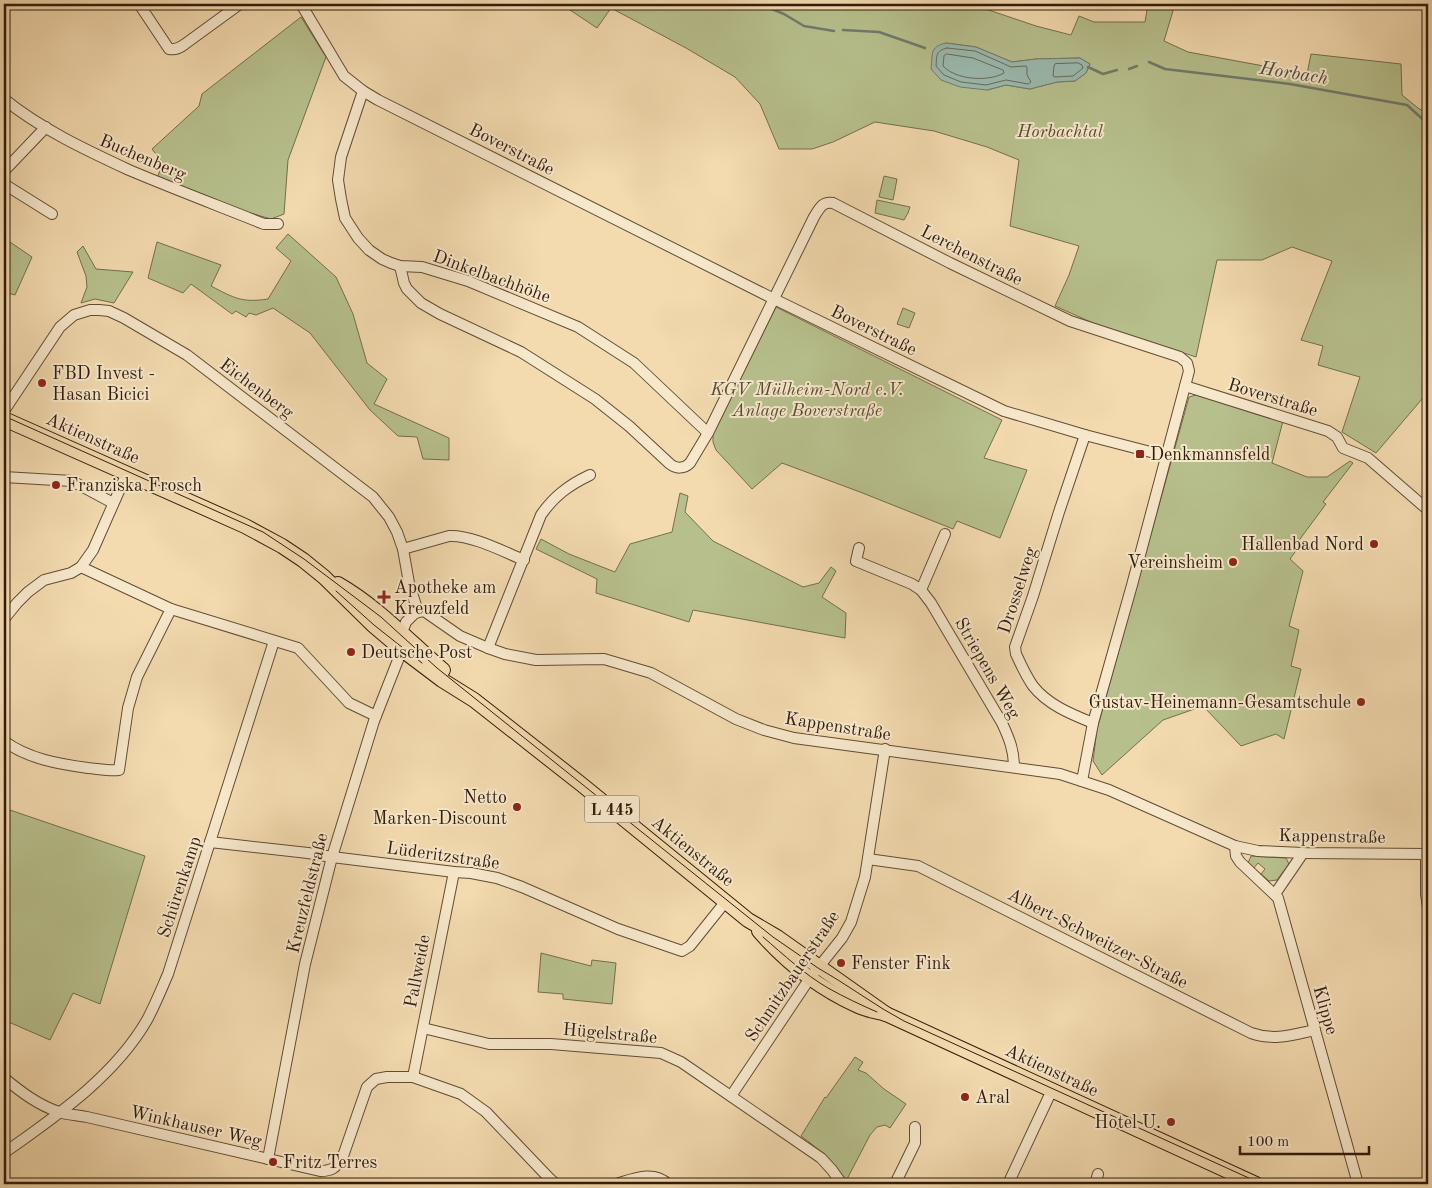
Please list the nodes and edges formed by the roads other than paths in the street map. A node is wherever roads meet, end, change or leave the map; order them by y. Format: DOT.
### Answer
graph roads {
  1 [pos="139,4"];
  2 [pos="240,4"];
  3 [pos="301,4"];
  4 [pos="363,91"];
  5 [pos="4,99"];
  6 [pos="46,127"];
  7 [pos="4,171"];
  8 [pos="4,184"];
  9 [pos="52,214"];
  10 [pos="278,224"];
  11 [pos="400,266"];
  12 [pos="774,299"];
  13 [pos="1185,386"];
  14 [pos="4,411"];
  15 [pos="4,419"];
  16 [pos="708,433"];
  17 [pos="1085,435"];
  18 [pos="1166,456"];
  19 [pos="127,473"];
  20 [pos="590,475"];
  21 [pos="4,477"];
  22 [pos="113,504"];
  23 [pos="1428,510"];
  24 [pos="945,534"];
  25 [pos="859,548"];
  26 [pos="403,549"];
  27 [pos="524,560"];
  28 [pos="81,567"];
  29 [pos="921,590"];
  30 [pos="171,608"];
  31 [pos="418,612"];
  32 [pos="4,619"];
  33 [pos="274,641"];
  34 [pos="401,641"];
  35 [pos="488,648"];
  36 [pos="376,716"];
  37 [pos="1093,723"];
  38 [pos="4,741"];
  39 [pos="885,750"];
  40 [pos="1014,767"];
  41 [pos="1082,780"];
  42 [pos="210,842"];
  43 [pos="1235,846"];
  44 [pos="1303,853"];
  45 [pos="1427,854"];
  46 [pos="332,857"];
  47 [pos="868,859"];
  48 [pos="454,872"];
  49 [pos="1276,894"];
  50 [pos="726,901"];
  51 [pos="1428,908"];
  52 [pos="748,920"];
  53 [pos="819,966"];
  54 [pos="810,978"];
  55 [pos="886,1014"];
  56 [pos="423,1028"];
  57 [pos="1315,1030"];
  58 [pos="413,1077"];
  59 [pos="4,1078"];
  60 [pos="1052,1090"];
  61 [pos="731,1096"];
  62 [pos="60,1112"];
  63 [pos="915,1127"];
  64 [pos="4,1154"];
  65 [pos="268,1159"];
  66 [pos="556,1184"];
  67 [pos="616,1184"];
  68 [pos="668,1184"];
  69 [pos="842,1184"];
  70 [pos="895,1184"];
  71 [pos="1008,1184"];
  72 [pos="1256,1184"];
  73 [pos="1358,1184"];
  1 -- 2 [label="street"];
  3 -- 4 [label="street, Boverstraße"];
  4 -- 11 [label="street, Dinkelbachhöhe"];
  4 -- 12 [label="street, Boverstraße"];
  5 -- 6 [label="street, Buchenberg"];
  6 -- 7 [label="street"];
  6 -- 10 [label="street, Buchenberg"];
  8 -- 9 [label="street"];
  11 -- 16 [label="street, Dinkelbachhöhe"];
  11 -- 16 [label="street"];
  12 -- 13 [label="street, Lerchenstraße"];
  12 -- 16 [label="street"];
  12 -- 17 [label="street, Boverstraße"];
  13 -- 18 [label="street"];
  13 -- 23 [label="street, Boverstraße"];
  14 -- 26 [label="street, Eichenberg"];
  15 -- 19 [label="main road, Aktienstraße / L 445"];
  17 -- 18 [label="street, Boverstraße"];
  17 -- 37 [label="street, Drosselweg"];
  18 -- 37 [label="street"];
  19 -- 22 [label="street"];
  19 -- 34 [label="main road, Aktienstraße / L 445"];
  20 -- 27 [label="street"];
  21 -- 22 [label="street"];
  22 -- 28 [label="street"];
  24 -- 29 [label="street"];
  25 -- 29 [label="street, Striepens Weg"];
  26 -- 27 [label="street"];
  26 -- 31 [label="street, Eichenberg"];
  27 -- 35 [label="street"];
  28 -- 30 [label="street"];
  28 -- 32 [label="street"];
  29 -- 40 [label="street, Striepens Weg"];
  30 -- 33 [label="street"];
  30 -- 38 [label="street"];
  31 -- 34 [label="street"];
  31 -- 35 [label="street, Kappenstraße"];
  33 -- 36 [label="street"];
  33 -- 42 [label="street, Schürenkamp"];
  34 -- 36 [label="street, Kreuzfeldstraße"];
  34 -- 50 [label="main road, Aktienstraße / L 445"];
  35 -- 39 [label="street, Kappenstraße"];
  36 -- 46 [label="street, Kreuzfeldstraße"];
  37 -- 41 [label="street"];
  39 -- 40 [label="street, Kappenstraße"];
  39 -- 47 [label="street, Schmitzbauerstraße"];
  40 -- 41 [label="street, Kappenstraße"];
  41 -- 43 [label="street, Kappenstraße"];
  42 -- 46 [label="street, Lüderitzstraße"];
  42 -- 62 [label="street, Schürenkamp"];
  43 -- 44 [label="street, Kappenstraße"];
  43 -- 49 [label="street"];
  44 -- 45 [label="street, Kappenstraße"];
  44 -- 49 [label="street"];
  45 -- 51 [label="street"];
  46 -- 48 [label="street, Lüderitzstraße"];
  46 -- 65 [label="street, Kreuzfeldstraße"];
  47 -- 53 [label="street, Schmitzbauerstraße"];
  47 -- 57 [label="street, Albert-Schweitzer-Straße"];
  48 -- 50 [label="street, Lüderitzstraße"];
  48 -- 56 [label="street, Pallweide"];
  49 -- 57 [label="street, Klippe"];
  50 -- 52 [label="main road, Aktienstraße / L 445"];
  52 -- 53 [label="main road, Aktienstraße / L 445"];
  52 -- 54 [label="main road, Aktienstraße / L 445"];
  53 -- 54 [label="street, Schmitzbauerstraße"];
  53 -- 55 [label="main road, Aktienstraße / L 445"];
  54 -- 55 [label="main road, Aktienstraße / L 445"];
  54 -- 61 [label="street, Schmitzbauerstraße"];
  55 -- 60 [label="main road, Aktienstraße / L 445"];
  56 -- 58 [label="street, Pallweide"];
  56 -- 61 [label="street, Hügelstraße"];
  57 -- 73 [label="street, Klippe"];
  58 -- 65 [label="street, Winkhauser Weg"];
  58 -- 66 [label="street, Winkhauser Weg"];
  59 -- 62 [label="street, Winkhauser Weg"];
  60 -- 71 [label="street"];
  60 -- 72 [label="main road, Aktienstraße / L 445"];
  61 -- 69 [label="street, Hügelstraße"];
  62 -- 64 [label="street"];
  62 -- 65 [label="street, Winkhauser Weg"];
  63 -- 70 [label="street"];
  67 -- 68 [label="street"];
}
